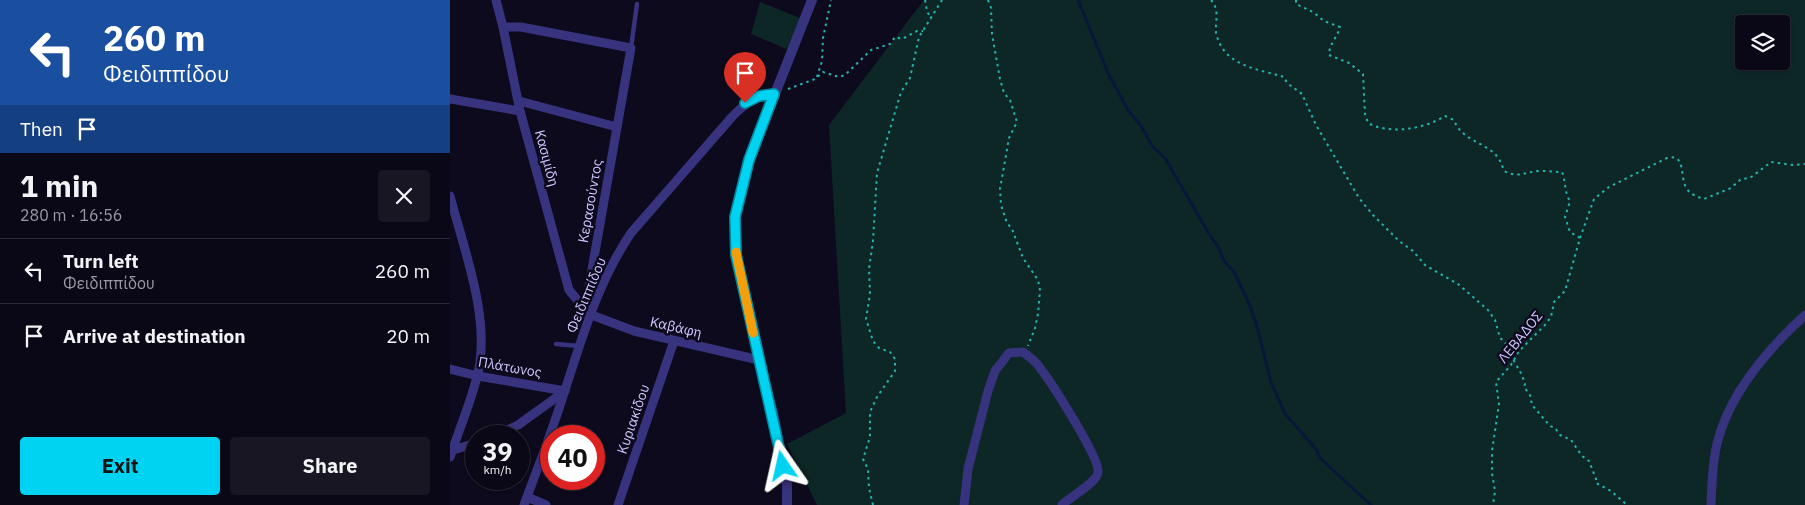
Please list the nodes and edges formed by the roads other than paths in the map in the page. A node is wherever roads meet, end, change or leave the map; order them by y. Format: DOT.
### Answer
graph roads {
  1 [pos="496,0"];
  2 [pos="812,0"];
  3 [pos="637,4"];
  4 [pos="503,27"];
  5 [pos="631,48"];
  6 [pos="775,92"];
  7 [pos="450,99"];
  8 [pos="518,101"];
  9 [pos="520,111"];
  10 [pos="617,127"];
  11 [pos="450,196"];
  12 [pos="587,312"];
  13 [pos="1805,315"];
  14 [pos="674,341"];
  15 [pos="556,344"];
  16 [pos="579,346"];
  17 [pos="759,360"];
  18 [pos="450,369"];
  19 [pos="478,376"];
  20 [pos="565,391"];
  21 [pos="518,425"];
  22 [pos="465,447"];
  23 [pos="451,453"];
  24 [pos="525,501"];
  25 [pos="546,505"];
  26 [pos="618,505"];
  27 [pos="788,505"];
  28 [pos="964,505"];
  29 [pos="1062,505"];
  30 [pos="1711,505"];
  1 -- 4 [label="street, Κασιμίδη"];
  2 -- 6 [label="street"];
  3 -- 5 [label="lane"];
  4 -- 5 [label="street"];
  4 -- 8 [label="street, Κασιμίδη"];
  5 -- 10 [label="street, Κερασούντος"];
  6 -- 12 [label="street, Φειδιππίδου"];
  6 -- 17 [label="street"];
  7 -- 9 [label="street"];
  8 -- 9 [label="street, Κασιμίδη"];
  8 -- 10 [label="street"];
  9 -- 12 [label="street, Κασιμίδη"];
  10 -- 12 [label="street, Κερασούντος"];
  11 -- 19 [label="street"];
  12 -- 14 [label="street, Καβάφη"];
  12 -- 16 [label="street, Φειδιππίδου"];
  13 -- 30 [label="street"];
  14 -- 17 [label="street, Καβάφη"];
  14 -- 26 [label="street, Κυριακίδου"];
  15 -- 16 [label="lane"];
  16 -- 20 [label="street, Φειδιππίδου"];
  17 -- 27 [label="street"];
  18 -- 19 [label="street, Πλάτωνος"];
  19 -- 20 [label="street, Πλάτωνος"];
  19 -- 23 [label="street"];
  20 -- 21 [label="street"];
  20 -- 24 [label="street, Φειδιππίδου"];
  22 -- 23 [label="street"];
  24 -- 25 [label="street"];
  28 -- 29 [label="street"];
}
